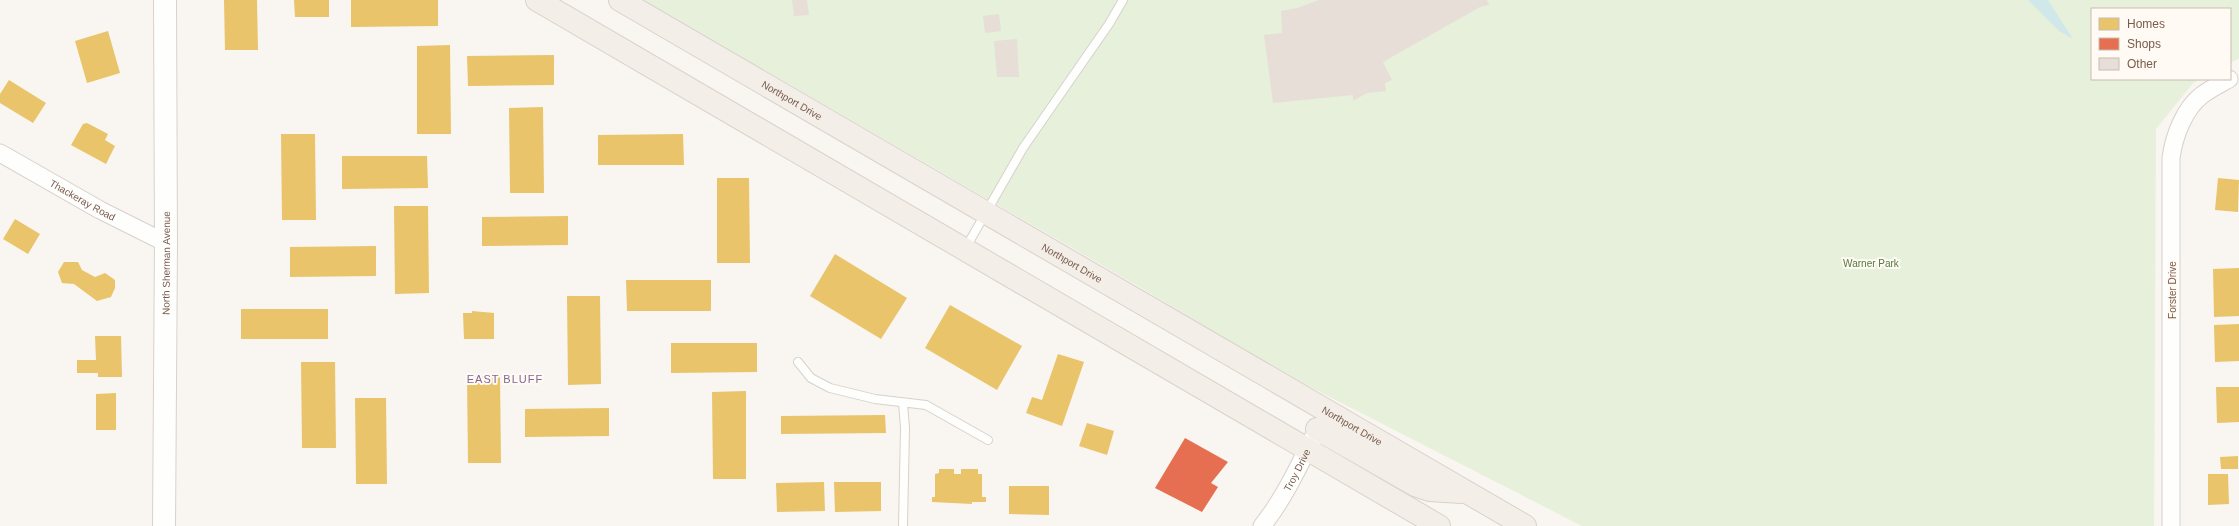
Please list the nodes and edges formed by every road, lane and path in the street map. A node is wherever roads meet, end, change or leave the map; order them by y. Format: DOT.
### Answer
graph roads {
  1 [pos="165,0"];
  2 [pos="536,0"];
  3 [pos="620,0"];
  4 [pos="1123,0"];
  5 [pos="2227,80"];
  6 [pos="0,153"];
  7 [pos="986,212"];
  8 [pos="166,243"];
  9 [pos="964,250"];
  10 [pos="798,362"];
  11 [pos="903,403"];
  12 [pos="1321,420"];
  13 [pos="988,440"];
  14 [pos="1307,449"];
  15 [pos="164,526"];
  16 [pos="903,526"];
  17 [pos="1262,526"];
  18 [pos="1439,526"];
  19 [pos="1525,526"];
  20 [pos="2172,526"];
  1 -- 8 [label="street, North Sherman Avenue"];
  2 -- 9 [label="main road"];
  3 -- 7 [label="main road, Northport Drive"];
  4 -- 7 [label="lane"];
  5 -- 20 [label="street, Forster Drive"];
  6 -- 8 [label="street, Thackeray Road"];
  7 -- 9 [label="lane"];
  7 -- 12 [label="main road, Northport Drive"];
  8 -- 15 [label="street, North Sherman Avenue"];
  9 -- 14 [label="main road"];
  10 -- 11 [label="lane"];
  11 -- 13 [label="lane"];
  11 -- 16 [label="lane"];
  12 -- 14 [label="street, Troy Drive"];
  12 -- 19 [label="main road, Northport Drive"];
  14 -- 17 [label="street, Troy Drive"];
  14 -- 18 [label="main road"];
}
